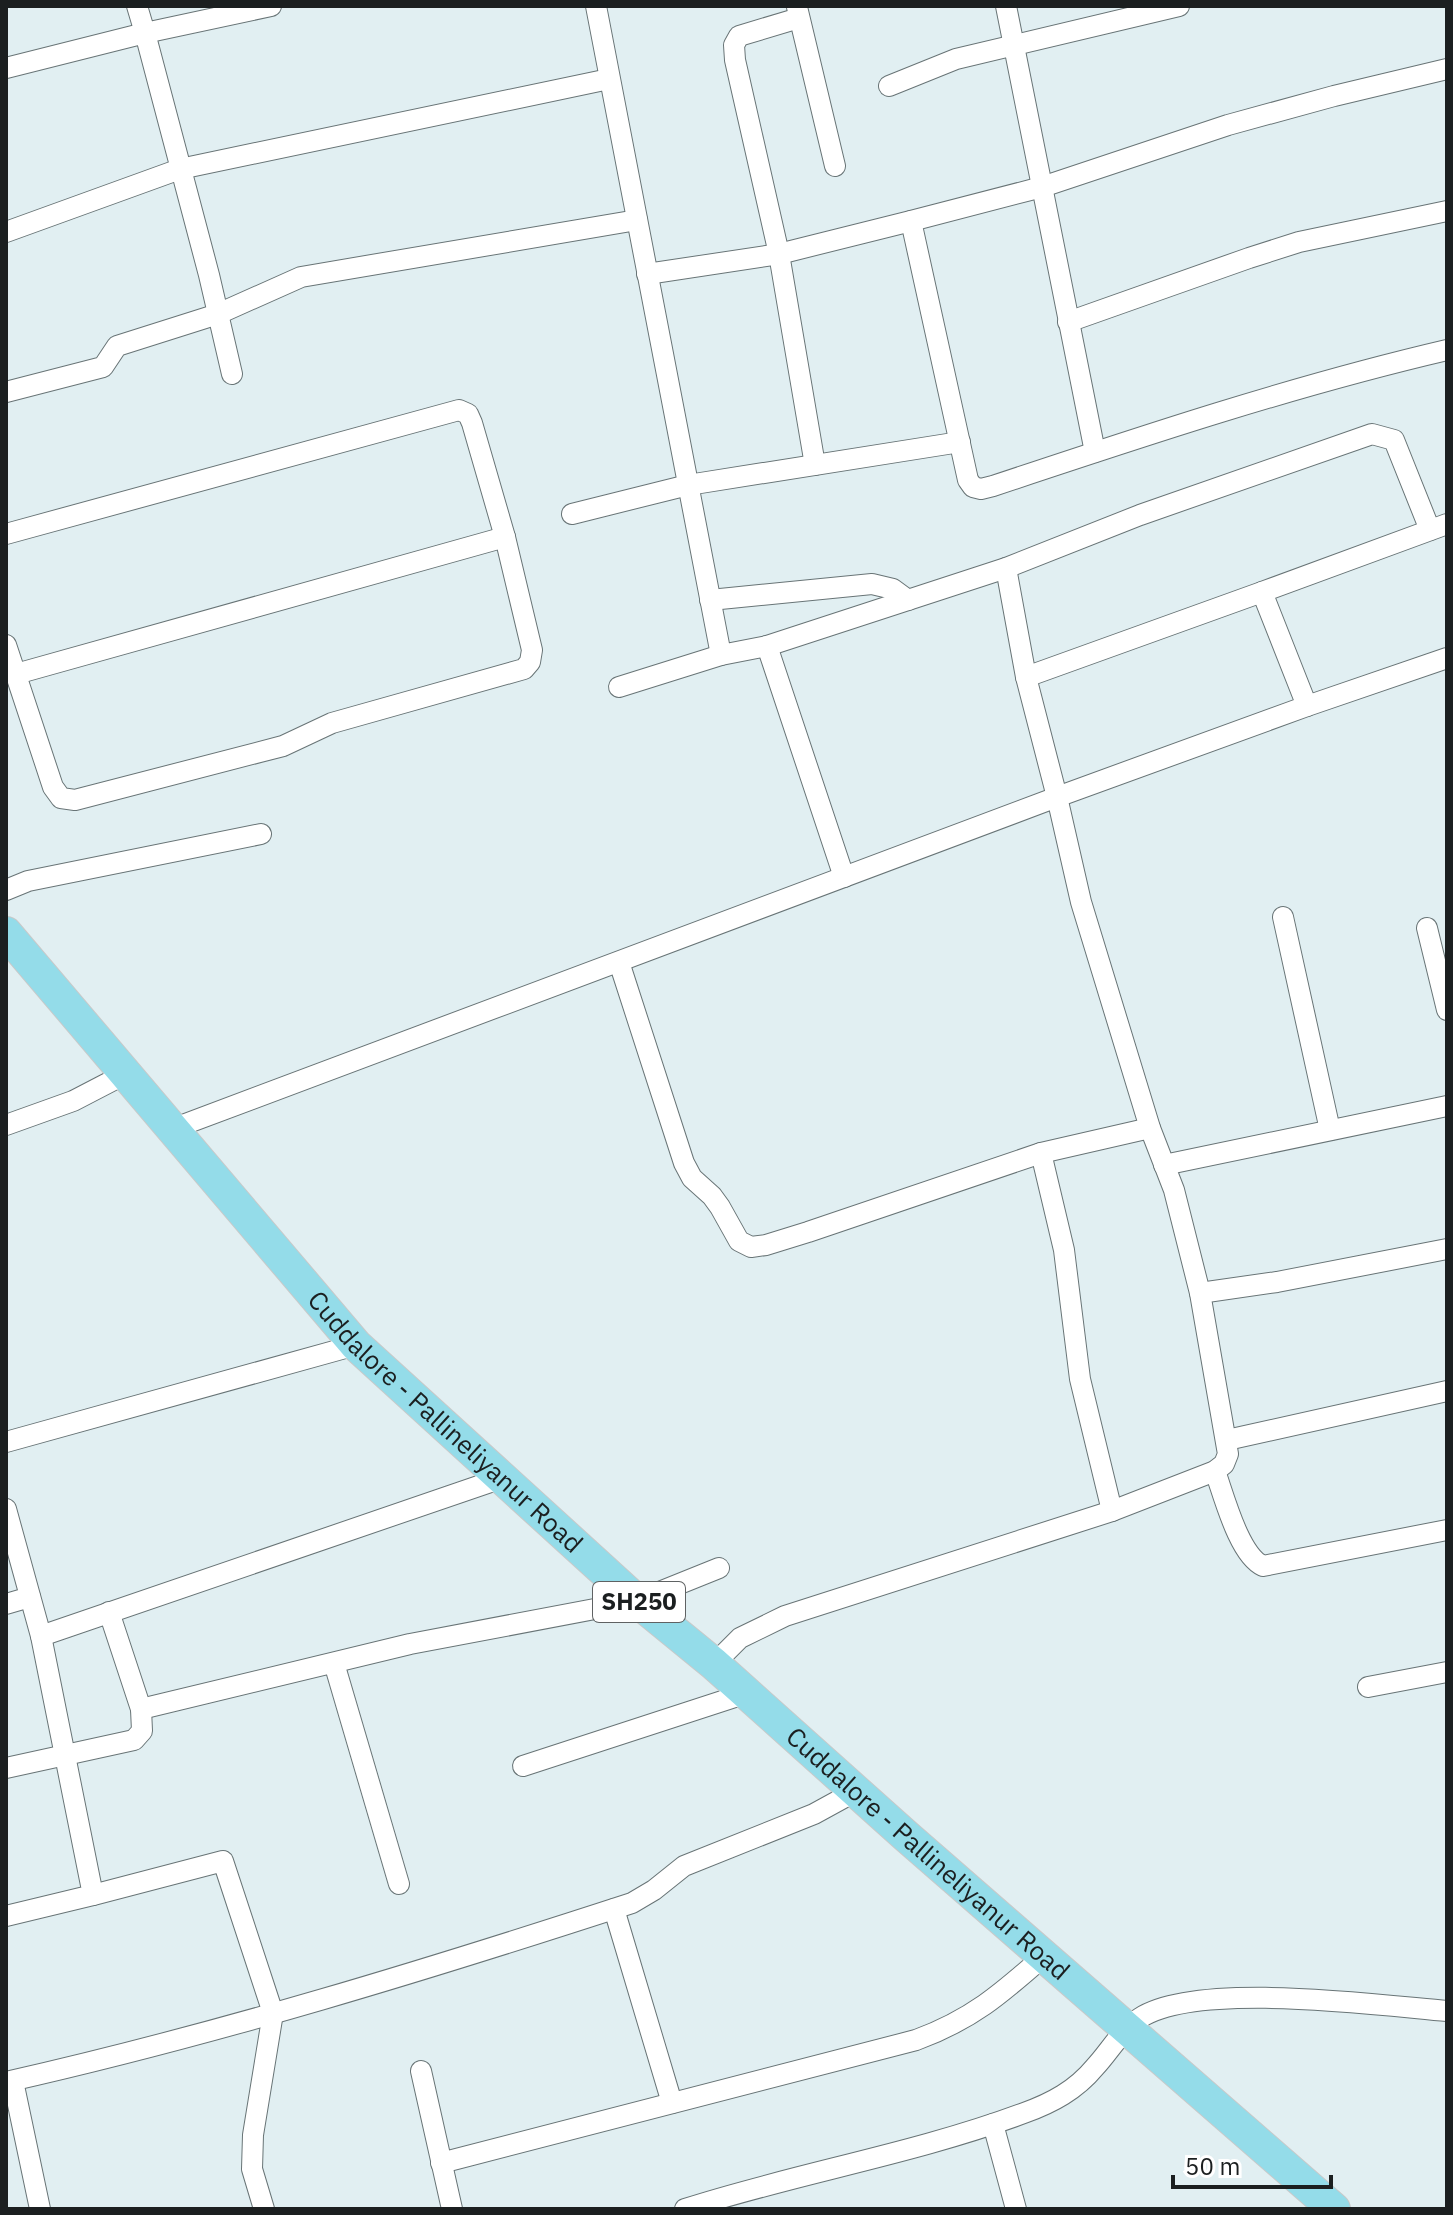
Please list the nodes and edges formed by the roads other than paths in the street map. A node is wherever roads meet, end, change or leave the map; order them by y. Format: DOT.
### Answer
graph roads {
  1 [pos="137,6"];
  2 [pos="271,6"];
  3 [pos="596,6"];
  4 [pos="1006,6"];
  5 [pos="1179,6"];
  6 [pos="798,12"];
  7 [pos="145,33"];
  8 [pos="1014,47"];
  9 [pos="6,68"];
  10 [pos="1447,69"];
  11 [pos="609,79"];
  12 [pos="889,86"];
  13 [pos="835,166"];
  14 [pos="180,169"];
  15 [pos="1042,187"];
  16 [pos="1447,211"];
  17 [pos="637,220"];
  18 [pos="911,221"];
  19 [pos="6,232"];
  20 [pos="779,254"];
  21 [pos="647,274"];
  22 [pos="218,314"];
  23 [pos="1068,322"];
  24 [pos="1447,350"];
  25 [pos="232,374"];
  26 [pos="6,392"];
  27 [pos="960,442"];
  28 [pos="1095,452"];
  29 [pos="815,465"];
  30 [pos="688,485"];
  31 [pos="572,514"];
  32 [pos="1439,527"];
  33 [pos="6,534"];
  34 [pos="505,537"];
  35 [pos="1006,568"];
  36 [pos="1262,592"];
  37 [pos="710,600"];
  38 [pos="908,600"];
  39 [pos="6,645"];
  40 [pos="767,646"];
  41 [pos="721,655"];
  42 [pos="1447,658"];
  43 [pos="16,674"];
  44 [pos="1026,677"];
  45 [pos="619,687"];
  46 [pos="1307,706"];
  47 [pos="1057,797"];
  48 [pos="261,834"];
  49 [pos="844,877"];
  50 [pos="6,890"];
  51 [pos="1283,917"];
  52 [pos="1427,928"];
  53 [pos="9,941"];
  54 [pos="619,962"];
  55 [pos="1447,1010"];
  56 [pos="125,1074"];
  57 [pos="1447,1106"];
  58 [pos="6,1125"];
  59 [pos="1150,1128"];
  60 [pos="172,1129"];
  61 [pos="1330,1130"];
  62 [pos="1041,1153"];
  63 [pos="1164,1165"];
  64 [pos="1447,1249"];
  65 [pos="1200,1293"];
  66 [pos="356,1345"];
  67 [pos="1447,1391"];
  68 [pos="1227,1440"];
  69 [pos="6,1442"];
  70 [pos="1215,1471"];
  71 [pos="502,1478"];
  72 [pos="6,1509"];
  73 [pos="1112,1511"];
  74 [pos="1447,1530"];
  75 [pos="719,1568"];
  76 [pos="30,1597"];
  77 [pos="637,1601"];
  78 [pos="6,1604"];
  79 [pos="109,1612"];
  80 [pos="41,1636"];
  81 [pos="334,1663"];
  82 [pos="714,1664"];
  83 [pos="1447,1672"];
  84 [pos="1368,1687"];
  85 [pos="747,1693"];
  86 [pos="141,1709"];
  87 [pos="67,1754"];
  88 [pos="523,1766"];
  89 [pos="6,1768"];
  90 [pos="856,1791"];
  91 [pos="399,1884"];
  92 [pos="93,1895"];
  93 [pos="614,1909"];
  94 [pos="6,1916"];
  95 [pos="1044,1956"];
  96 [pos="1447,2011"];
  97 [pos="273,2013"];
  98 [pos="1127,2028"];
  99 [pos="421,2071"];
  100 [pos="10,2082"];
  101 [pos="672,2103"];
  102 [pos="993,2124"];
  103 [pos="441,2163"];
  104 [pos="40,2209"];
  105 [pos="264,2209"];
  106 [pos="452,2209"];
  107 [pos="685,2209"];
  108 [pos="1016,2209"];
  109 [pos="1334,2209"];
  1 -- 7 [label="street"];
  2 -- 7 [label="street"];
  3 -- 11 [label="street"];
  4 -- 8 [label="street"];
  5 -- 8 [label="street"];
  6 -- 13 [label="street"];
  6 -- 20 [label="street"];
  7 -- 9 [label="street"];
  7 -- 14 [label="street"];
  8 -- 12 [label="street"];
  8 -- 15 [label="street"];
  10 -- 15 [label="street"];
  11 -- 14 [label="street"];
  11 -- 17 [label="street"];
  14 -- 19 [label="street"];
  14 -- 22 [label="street"];
  15 -- 18 [label="street"];
  15 -- 23 [label="street"];
  16 -- 23 [label="street"];
  17 -- 21 [label="street"];
  17 -- 22 [label="street"];
  18 -- 20 [label="street"];
  18 -- 27 [label="street"];
  20 -- 21 [label="street"];
  20 -- 29 [label="street"];
  21 -- 30 [label="street"];
  22 -- 25 [label="street"];
  22 -- 26 [label="street"];
  23 -- 28 [label="street"];
  24 -- 28 [label="street"];
  27 -- 28 [label="street"];
  27 -- 29 [label="street"];
  29 -- 30 [label="street"];
  30 -- 31 [label="street"];
  30 -- 37 [label="street"];
  32 -- 35 [label="street"];
  32 -- 36 [label="street"];
  33 -- 34 [label="street"];
  34 -- 43 [label="street"];
  34 -- 43 [label="street"];
  35 -- 38 [label="street"];
  35 -- 44 [label="street"];
  36 -- 44 [label="street"];
  36 -- 46 [label="street"];
  37 -- 38 [label="street"];
  37 -- 41 [label="street"];
  38 -- 40 [label="street"];
  39 -- 43 [label="street"];
  40 -- 41 [label="street"];
  40 -- 49 [label="street"];
  41 -- 45 [label="street"];
  42 -- 46 [label="street"];
  44 -- 47 [label="street"];
  46 -- 47 [label="street"];
  47 -- 49 [label="street"];
  47 -- 59 [label="street"];
  48 -- 50 [label="street"];
  49 -- 54 [label="street"];
  51 -- 61 [label="street"];
  52 -- 55 [label="street"];
  53 -- 56 [label="main road, Cuddalore - Pallineliyanur Road / SH250"];
  54 -- 60 [label="street"];
  54 -- 62 [label="street"];
  56 -- 58 [label="street"];
  56 -- 60 [label="main road, Cuddalore - Pallineliyanur Road / SH250"];
  57 -- 61 [label="street"];
  59 -- 62 [label="street"];
  59 -- 63 [label="street"];
  60 -- 66 [label="main road, Cuddalore - Pallineliyanur Road / SH250"];
  61 -- 63 [label="street"];
  62 -- 73 [label="street"];
  63 -- 65 [label="street"];
  64 -- 65 [label="street"];
  65 -- 68 [label="street"];
  66 -- 69 [label="street"];
  66 -- 71 [label="main road, Cuddalore - Pallineliyanur Road / SH250"];
  67 -- 68 [label="street"];
  68 -- 70 [label="street"];
  70 -- 73 [label="street"];
  70 -- 74 [label="street"];
  71 -- 77 [label="main road, Cuddalore - Pallineliyanur Road / SH250"];
  71 -- 79 [label="street"];
  72 -- 76 [label="street"];
  73 -- 82 [label="street"];
  75 -- 77 [label="street"];
  76 -- 78 [label="street"];
  76 -- 80 [label="street"];
  77 -- 81 [label="street"];
  77 -- 82 [label="main road, Cuddalore - Pallineliyanur Road / SH250"];
  79 -- 80 [label="street"];
  79 -- 86 [label="street"];
  80 -- 87 [label="street"];
  81 -- 86 [label="street"];
  81 -- 91 [label="street"];
  82 -- 85 [label="main road, Cuddalore - Pallineliyanur Road / SH250"];
  83 -- 84 [label="street"];
  85 -- 88 [label="street"];
  85 -- 90 [label="main road, Cuddalore - Pallineliyanur Road / SH250"];
  86 -- 87 [label="street"];
  87 -- 89 [label="street"];
  87 -- 92 [label="street"];
  90 -- 93 [label="street"];
  90 -- 95 [label="main road, Cuddalore - Pallineliyanur Road / SH250"];
  92 -- 94 [label="street"];
  92 -- 97 [label="street"];
  93 -- 97 [label="street"];
  93 -- 101 [label="street"];
  95 -- 98 [label="main road, Cuddalore - Pallineliyanur Road / SH250"];
  95 -- 101 [label="street"];
  96 -- 98 [label="street"];
  97 -- 100 [label="street"];
  97 -- 105 [label="street"];
  98 -- 102 [label="street"];
  98 -- 109 [label="main road, Cuddalore - Pallineliyanur Road / SH250"];
  99 -- 103 [label="street"];
  100 -- 104 [label="street"];
  101 -- 103 [label="street"];
  102 -- 107 [label="street"];
  102 -- 108 [label="street"];
  103 -- 106 [label="street"];
}
